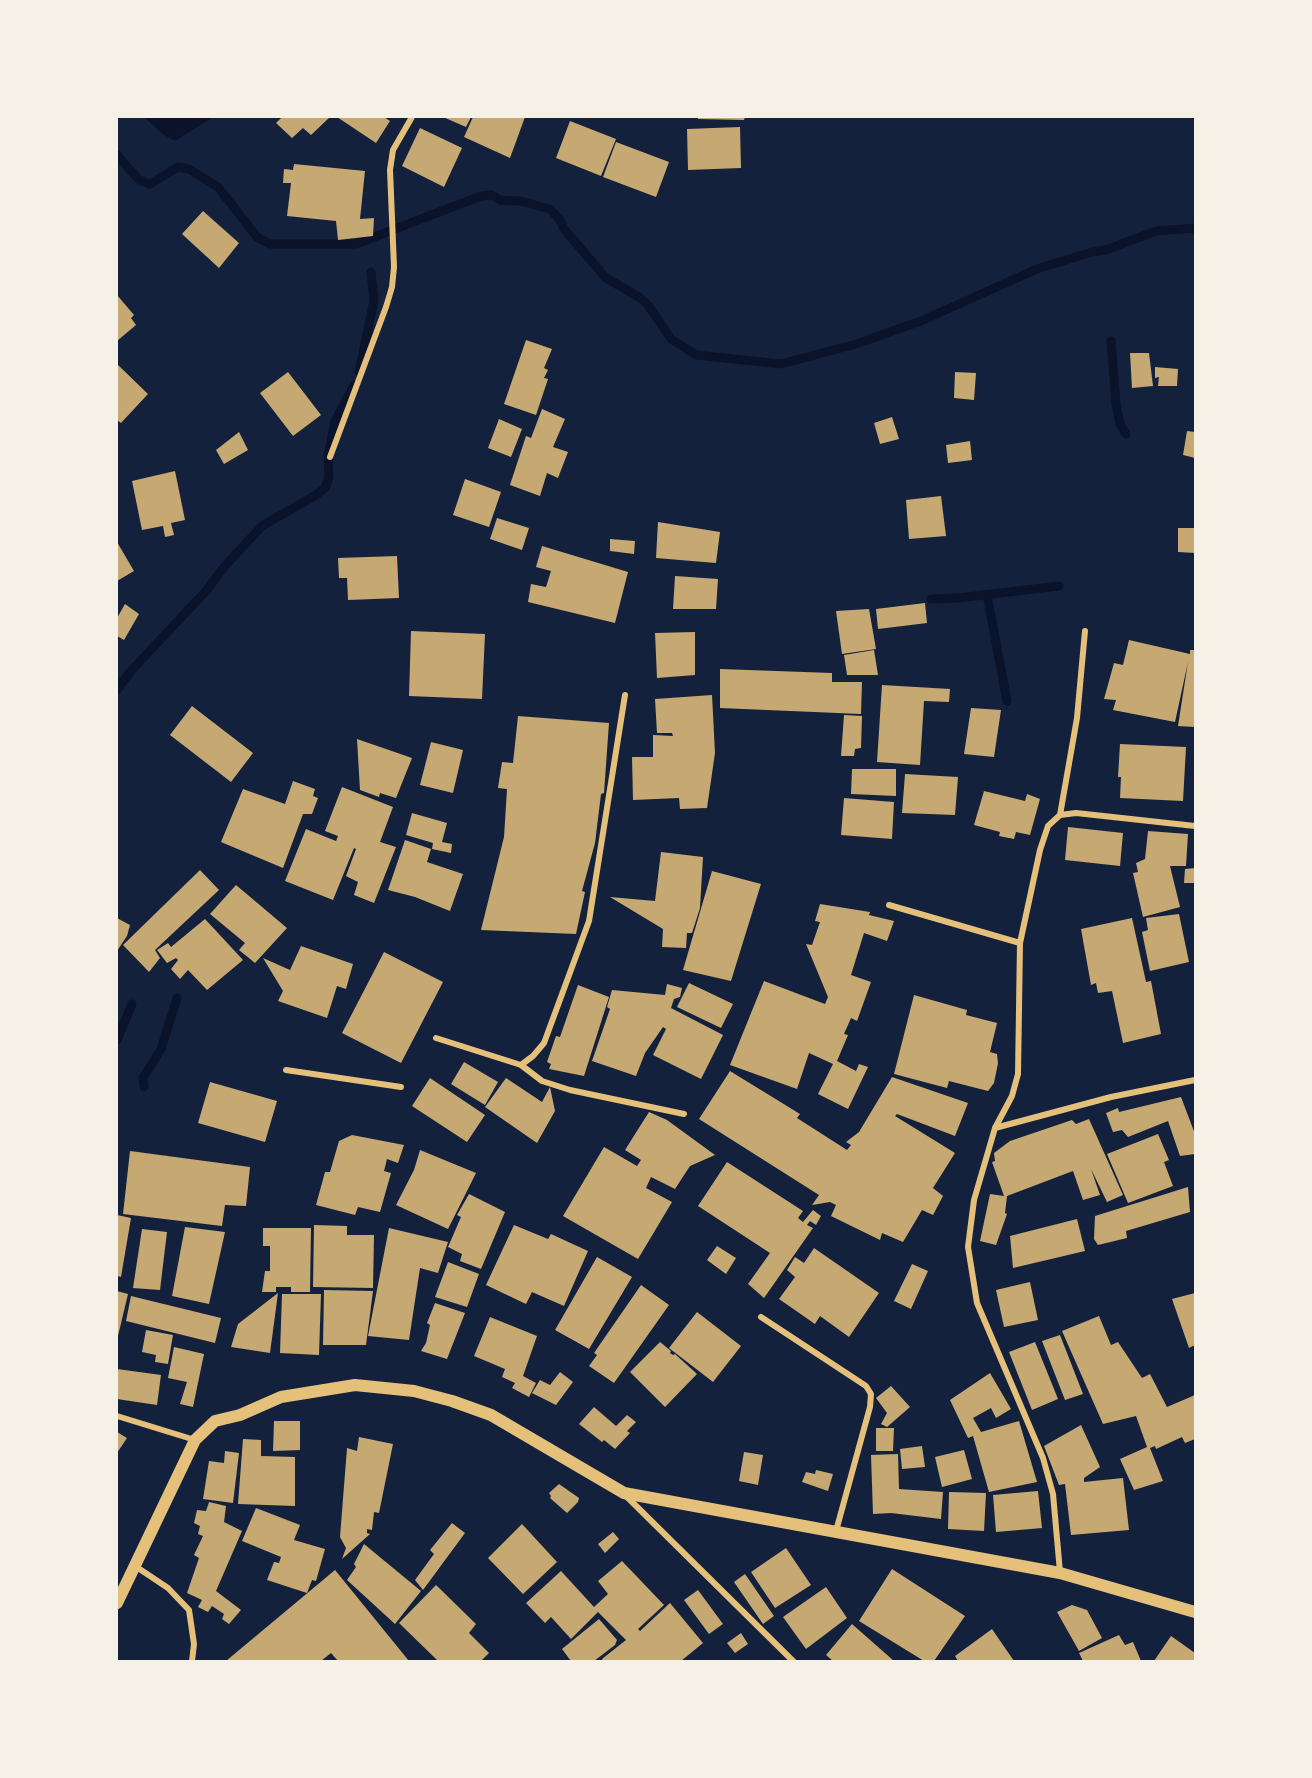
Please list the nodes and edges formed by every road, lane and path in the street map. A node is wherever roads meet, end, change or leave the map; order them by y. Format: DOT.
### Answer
graph roads {
  1 [pos="412,117"];
  2 [pos="330,458"];
  3 [pos="1085,631"];
  4 [pos="625,694"];
  5 [pos="1060,815"];
  6 [pos="1195,826"];
  7 [pos="888,905"];
  8 [pos="1020,943"];
  9 [pos="436,1038"];
  10 [pos="521,1065"];
  11 [pos="286,1070"];
  12 [pos="1195,1080"];
  13 [pos="401,1087"];
  14 [pos="684,1114"];
  15 [pos="995,1128"];
  16 [pos="761,1317"];
  17 [pos="117,1416"];
  18 [pos="195,1440"];
  19 [pos="624,1493"];
  20 [pos="836,1531"];
  21 [pos="135,1566"];
  22 [pos="1060,1573"];
  23 [pos="117,1603"];
  24 [pos="1195,1612"];
  25 [pos="192,1661"];
  26 [pos="793,1661"];
  1 -- 2 [label="street"];
  3 -- 5 [label="street"];
  4 -- 10 [label="street"];
  5 -- 6 [label="street"];
  5 -- 8 [label="street"];
  7 -- 8 [label="street"];
  8 -- 15 [label="street"];
  9 -- 10 [label="street"];
  10 -- 14 [label="street"];
  11 -- 13 [label="street"];
  12 -- 15 [label="street"];
  15 -- 22 [label="street"];
  16 -- 20 [label="street"];
  17 -- 18 [label="street"];
  18 -- 19 [label="main road"];
  18 -- 21 [label="main road"];
  19 -- 20 [label="main road"];
  19 -- 26 [label="street"];
  20 -- 22 [label="main road"];
  21 -- 23 [label="main road"];
  21 -- 25 [label="street"];
  22 -- 24 [label="main road"];
}
